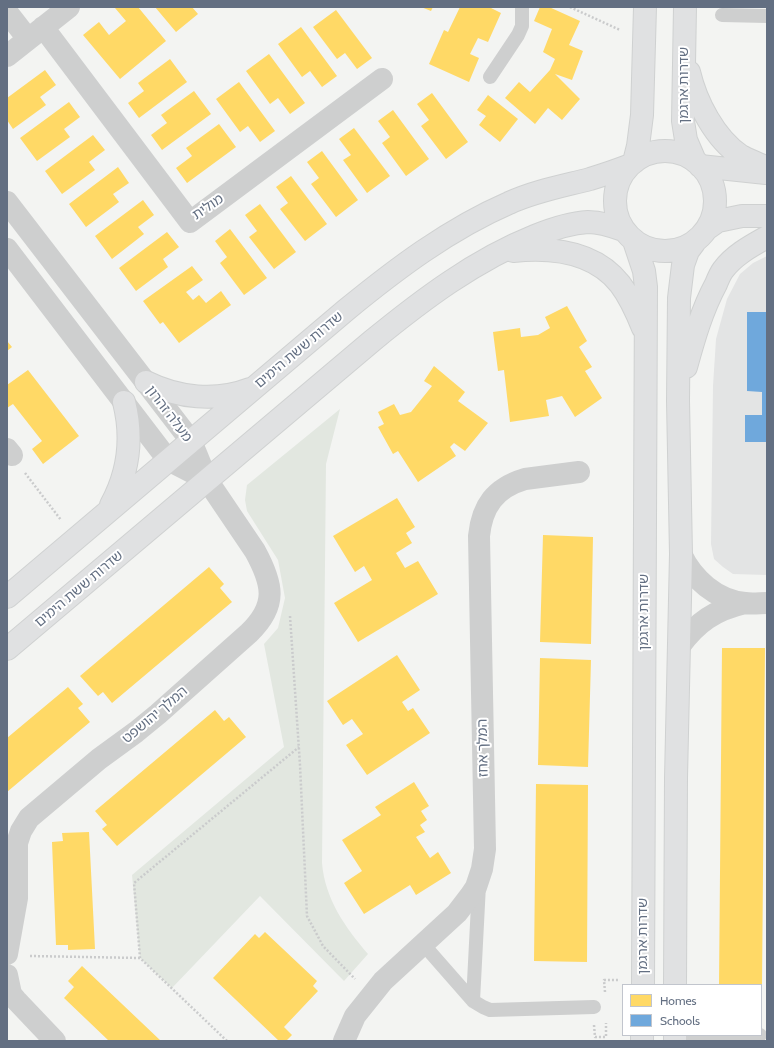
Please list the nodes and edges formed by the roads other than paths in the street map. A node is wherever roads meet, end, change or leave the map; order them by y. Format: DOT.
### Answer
graph roads {
  1 [pos="69,7"];
  2 [pos="522,7"];
  3 [pos="644,7"];
  4 [pos="684,7"];
  5 [pos="7,12"];
  6 [pos="722,15"];
  7 [pos="767,16"];
  8 [pos="35,33"];
  9 [pos="684,52"];
  10 [pos="7,56"];
  11 [pos="490,77"];
  12 [pos="382,79"];
  13 [pos="698,163"];
  14 [pos="631,164"];
  15 [pos="767,168"];
  16 [pos="767,173"];
  17 [pos="7,202"];
  18 [pos="767,216"];
  19 [pos="701,235"];
  20 [pos="628,236"];
  21 [pos="767,237"];
  22 [pos="7,249"];
  23 [pos="500,252"];
  24 [pos="646,335"];
  25 [pos="146,382"];
  26 [pos="255,387"];
  27 [pos="678,401"];
  28 [pos="124,402"];
  29 [pos="191,441"];
  30 [pos="168,460"];
  31 [pos="579,472"];
  32 [pos="207,480"];
  33 [pos="108,511"];
  34 [pos="681,554"];
  35 [pos="7,597"];
  36 [pos="745,603"];
  37 [pos="767,603"];
  38 [pos="679,647"];
  39 [pos="7,649"];
  40 [pos="480,878"];
  41 [pos="423,944"];
  42 [pos="15,955"];
  43 [pos="7,975"];
  44 [pos="643,984"];
  45 [pos="675,984"];
  46 [pos="473,1001"];
  47 [pos="594,1007"];
  48 [pos="56,1041"];
  49 [pos="344,1041"];
  1 -- 8 [label="street"];
  2 -- 11 [label="lane"];
  3 -- 14 [label="main road"];
  4 -- 9 [label="main road, שדרות ארגמן"];
  5 -- 8 [label="street, מולית"];
  6 -- 7 [label="lane"];
  8 -- 10 [label="street"];
  8 -- 12 [label="street, מולית"];
  9 -- 13 [label="main road, שדרות ארגמן"];
  9 -- 15 [label="main road"];
  13 -- 14 [label="main road"];
  13 -- 16 [label="main road"];
  13 -- 19 [label="main road"];
  14 -- 20 [label="main road"];
  14 -- 26 [label="main road, שדרות ששת הימים"];
  17 -- 25 [label="street, מעלה זהרון"];
  18 -- 19 [label="main road"];
  19 -- 20 [label="main road"];
  19 -- 27 [label="main road"];
  20 -- 23 [label="main road, שדרות ששת הימים"];
  20 -- 24 [label="main road, שדרות ארגמן"];
  21 -- 27 [label="main road"];
  22 -- 28 [label="street, מעלה זהרון"];
  23 -- 24 [label="main road"];
  23 -- 32 [label="main road, שדרות ששת הימים"];
  24 -- 44 [label="main road, שדרות ארגמן"];
  25 -- 26 [label="main road"];
  25 -- 29 [label="street, מעלה זהרון"];
  26 -- 29 [label="main road, שדרות ששת הימים"];
  27 -- 34 [label="main road"];
  28 -- 30 [label="street, מעלה זהרון"];
  28 -- 33 [label="main road"];
  29 -- 30 [label="main road, שדרות ששת הימים"];
  29 -- 32 [label="street, מעלה זהרון"];
  30 -- 32 [label="street, מעלה זהרון"];
  30 -- 33 [label="main road, שדרות ששת הימים"];
  31 -- 40 [label="street, המלך אחז"];
  32 -- 39 [label="main road, שדרות ששת הימים"];
  32 -- 42 [label="street, המלך יהושפט"];
  33 -- 35 [label="main road, שדרות ששת הימים"];
  34 -- 36 [label="street"];
  34 -- 38 [label="main road"];
  36 -- 37 [label="street"];
  36 -- 38 [label="street"];
  38 -- 45 [label="main road"];
  40 -- 41 [label="street, המלך אחז"];
  40 -- 46 [label="lane"];
  41 -- 46 [label="lane"];
  41 -- 49 [label="street, המלך אחז"];
  43 -- 48 [label="street"];
  46 -- 47 [label="lane"];
}
